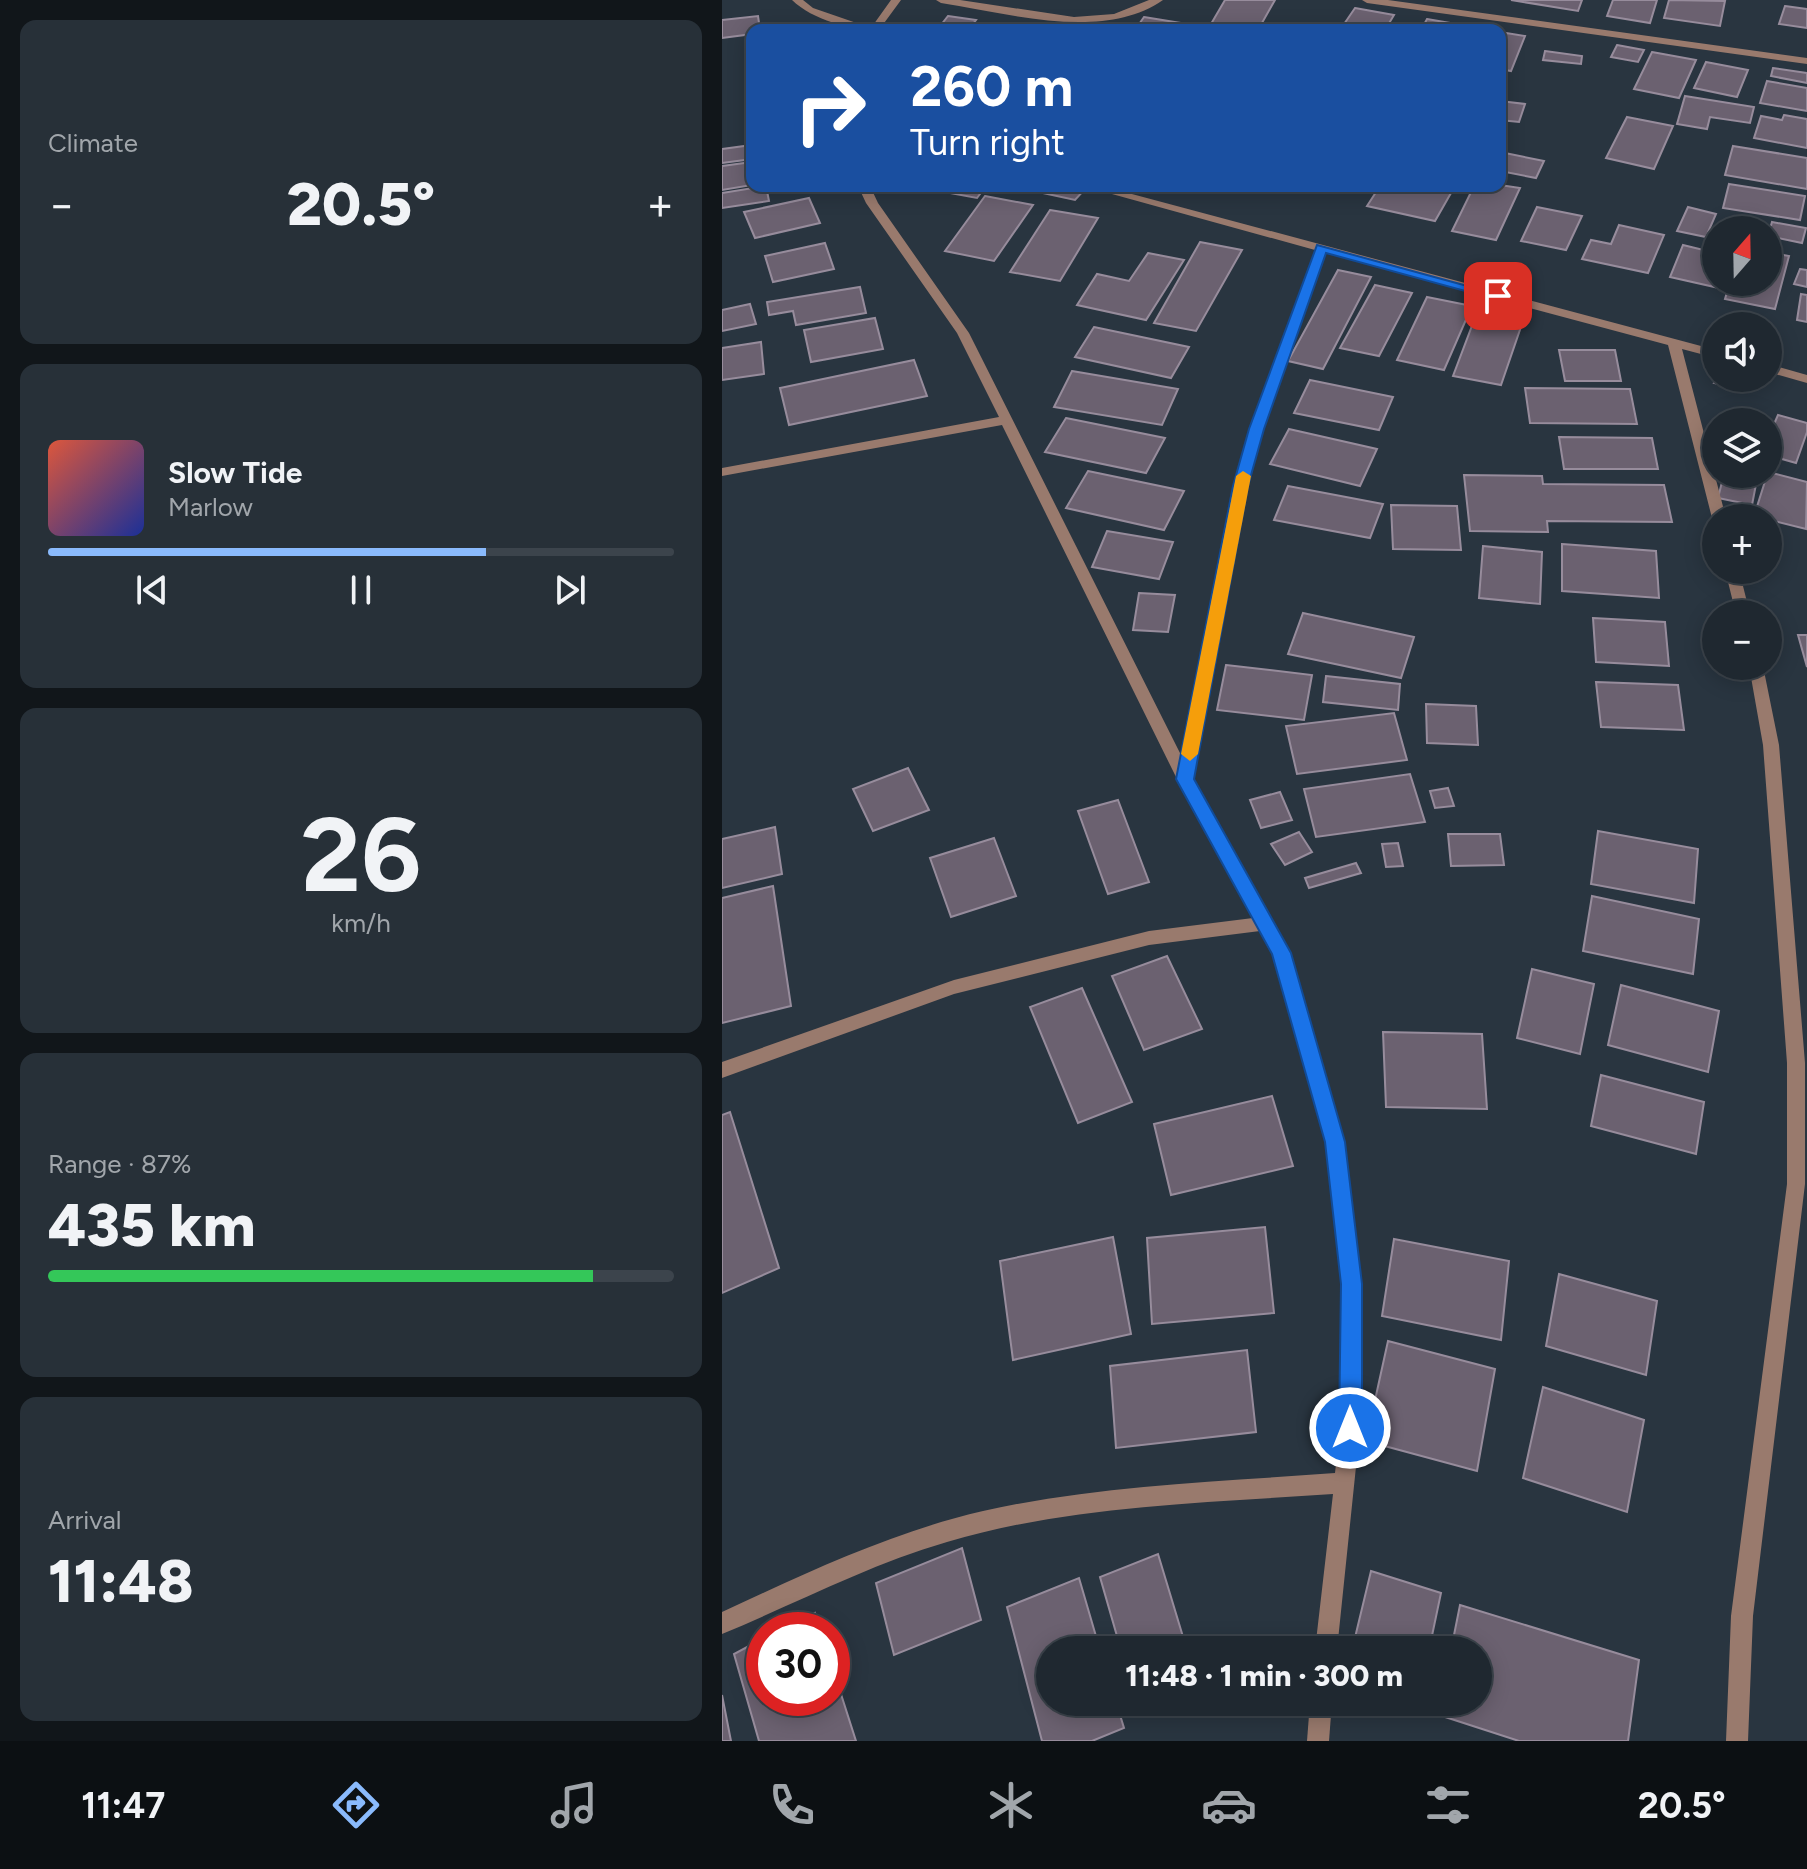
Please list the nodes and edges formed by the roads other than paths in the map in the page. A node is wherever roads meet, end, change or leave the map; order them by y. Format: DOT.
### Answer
graph roads {
  1 [pos="797,0"];
  2 [pos="896,0"];
  3 [pos="941,0"];
  4 [pos="1158,0"];
  5 [pos="1367,0"];
  6 [pos="1480,0"];
  7 [pos="1474,15"];
  8 [pos="853,24"];
  9 [pos="876,24"];
  10 [pos="1807,61"];
  11 [pos="867,192"];
  12 [pos="1111,192"];
  13 [pos="1321,248"];
  14 [pos="1674,343"];
  15 [pos="1702,350"];
  16 [pos="1782,372"];
  17 [pos="1807,379"];
  18 [pos="1006,420"];
  19 [pos="722,472"];
  20 [pos="1715,504"];
  21 [pos="1759,680"];
  22 [pos="1185,779"];
  23 [pos="1265,923"];
  24 [pos="722,1070"];
  25 [pos="1344,1483"];
  26 [pos="722,1623"];
  27 [pos="1328,1636"];
  28 [pos="1320,1716"];
  29 [pos="1318,1741"];
  30 [pos="1737,1741"];
  1 -- 8 [label="street"];
  2 -- 9 [label="street"];
  3 -- 4 [label="street"];
  5 -- 7 [label="street"];
  6 -- 7 [label="street"];
  7 -- 10 [label="street"];
  11 -- 18 [label="street"];
  12 -- 13 [label="street"];
  13 -- 14 [label="street"];
  13 -- 22 [label="street"];
  14 -- 15 [label="street"];
  14 -- 20 [label="street"];
  16 -- 17 [label="street"];
  18 -- 19 [label="street"];
  18 -- 22 [label="street"];
  21 -- 30 [label="street"];
  22 -- 23 [label="street"];
  23 -- 24 [label="street"];
  23 -- 25 [label="street"];
  25 -- 26 [label="street"];
  25 -- 27 [label="street"];
  28 -- 29 [label="street"];
}
